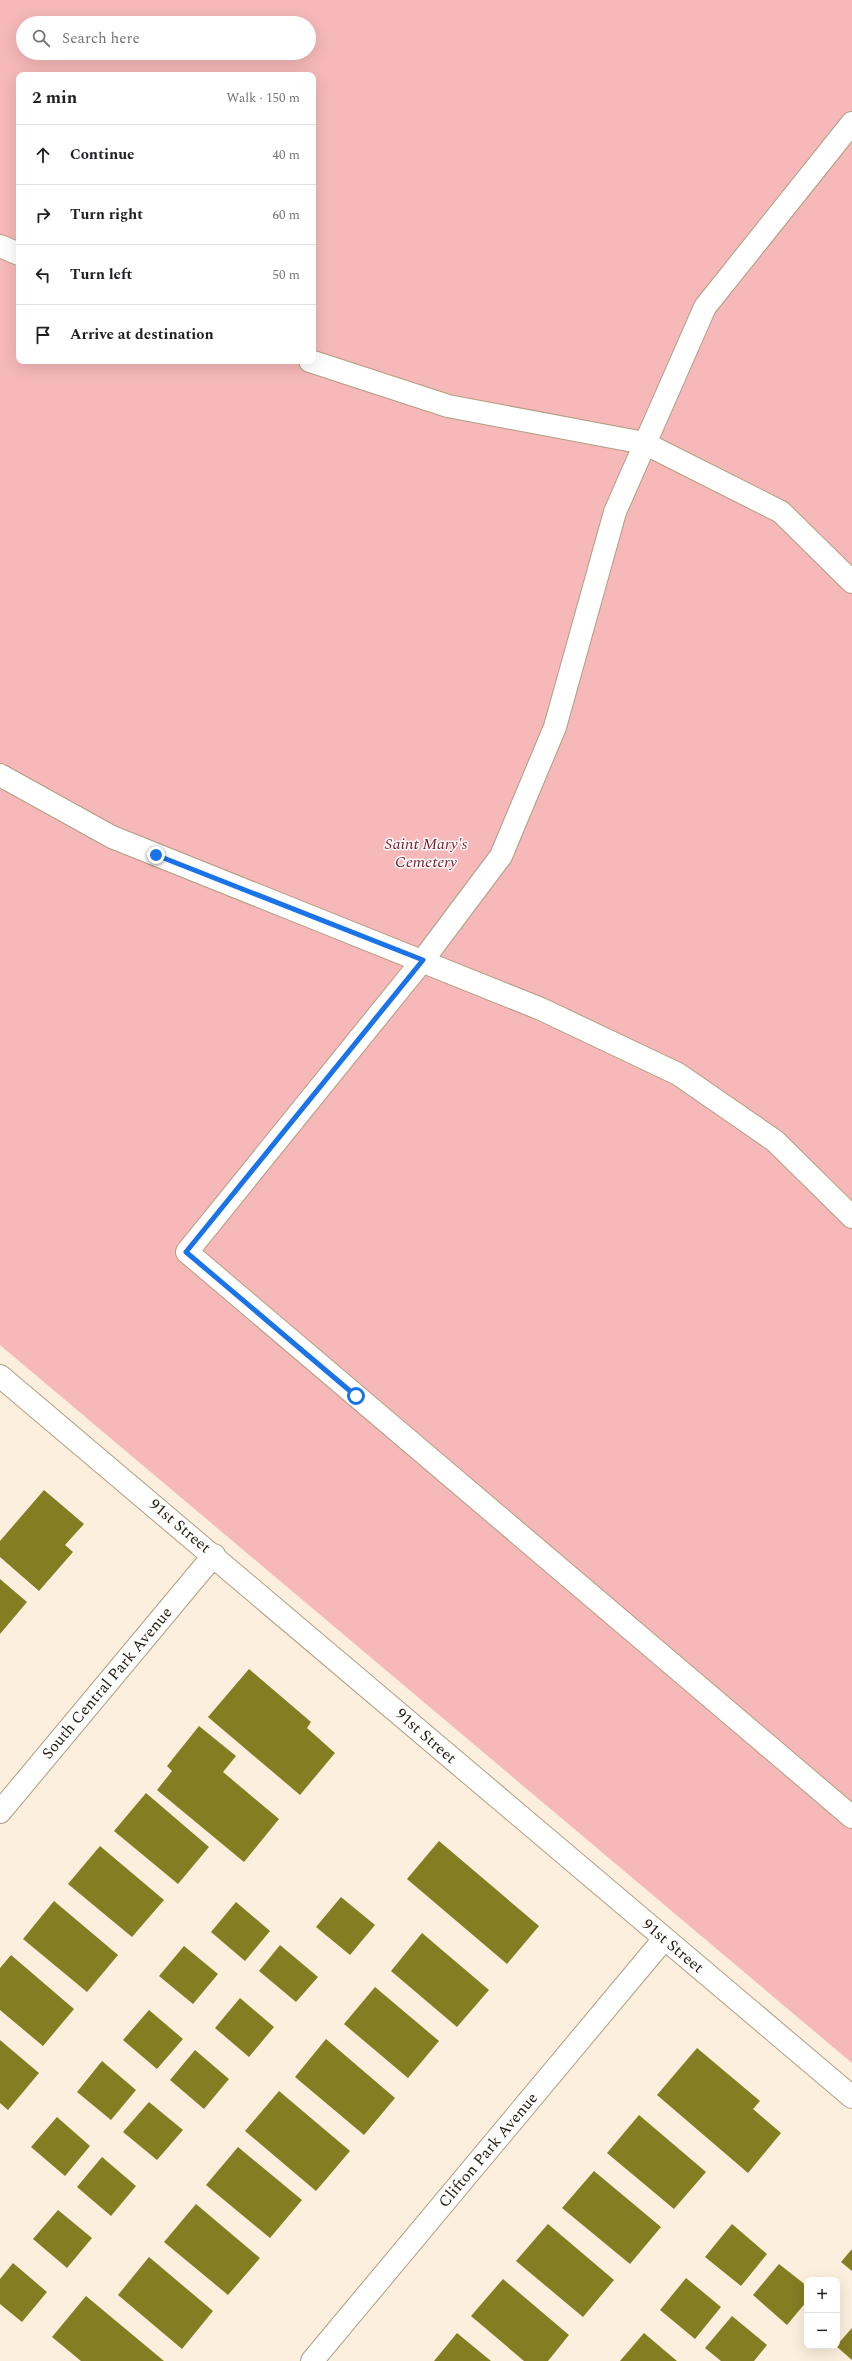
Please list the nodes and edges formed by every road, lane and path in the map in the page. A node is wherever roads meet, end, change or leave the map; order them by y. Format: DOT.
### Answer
graph roads {
  1 [pos="852,123"];
  2 [pos="0,246"];
  3 [pos="16,253"];
  4 [pos="316,363"];
  5 [pos="644,443"];
  6 [pos="852,582"];
  7 [pos="0,775"];
  8 [pos="423,960"];
  9 [pos="852,1217"];
  10 [pos="0,1376"];
  11 [pos="214,1555"];
  12 [pos="0,1812"];
  13 [pos="852,1817"];
  14 [pos="664,1939"];
  15 [pos="852,2097"];
  16 [pos="312,2361"];
  1 -- 5 [label="street"];
  2 -- 3 [label="street"];
  4 -- 5 [label="street"];
  5 -- 6 [label="street"];
  5 -- 8 [label="street"];
  7 -- 8 [label="street"];
  8 -- 9 [label="street"];
  8 -- 13 [label="street"];
  10 -- 11 [label="street, 91st Street"];
  11 -- 12 [label="street, South Central Park Avenue"];
  11 -- 14 [label="street, 91st Street"];
  14 -- 15 [label="street, 91st Street"];
  14 -- 16 [label="street, Clifton Park Avenue"];
}
